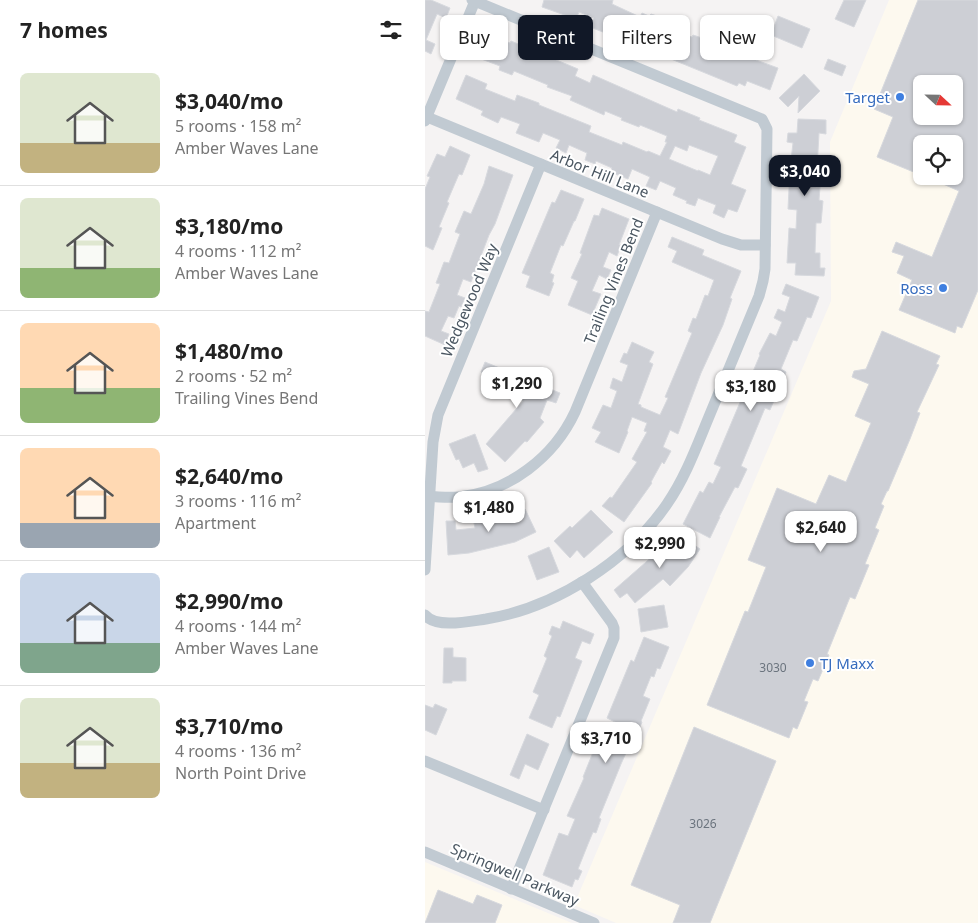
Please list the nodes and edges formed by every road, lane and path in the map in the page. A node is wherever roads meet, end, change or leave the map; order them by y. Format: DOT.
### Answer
graph roads {
  1 [pos="474,0"];
  2 [pos="426,119"];
  3 [pos="541,164"];
  4 [pos="657,212"];
  5 [pos="765,245"];
  6 [pos="427,496"];
  7 [pos="425,570"];
  8 [pos="582,582"];
  9 [pos="426,616"];
  10 [pos="425,761"];
  11 [pos="544,810"];
  12 [pos="425,852"];
  13 [pos="511,888"];
  14 [pos="594,923"];
  1 -- 2 [label="street"];
  1 -- 5 [label="street"];
  2 -- 3 [label="street, Arbor Hill Lane"];
  3 -- 4 [label="street, Arbor Hill Lane"];
  3 -- 6 [label="street, Wedgewood Way"];
  4 -- 5 [label="street, Arbor Hill Lane"];
  4 -- 6 [label="street, Trailing Vines Bend"];
  5 -- 8 [label="street"];
  6 -- 7 [label="street, Wedgewood Way"];
  8 -- 9 [label="street"];
  8 -- 11 [label="street"];
  10 -- 11 [label="street"];
  11 -- 13 [label="street"];
  12 -- 13 [label="street, Springwell Parkway"];
  13 -- 14 [label="street, Springwell Parkway"];
}
